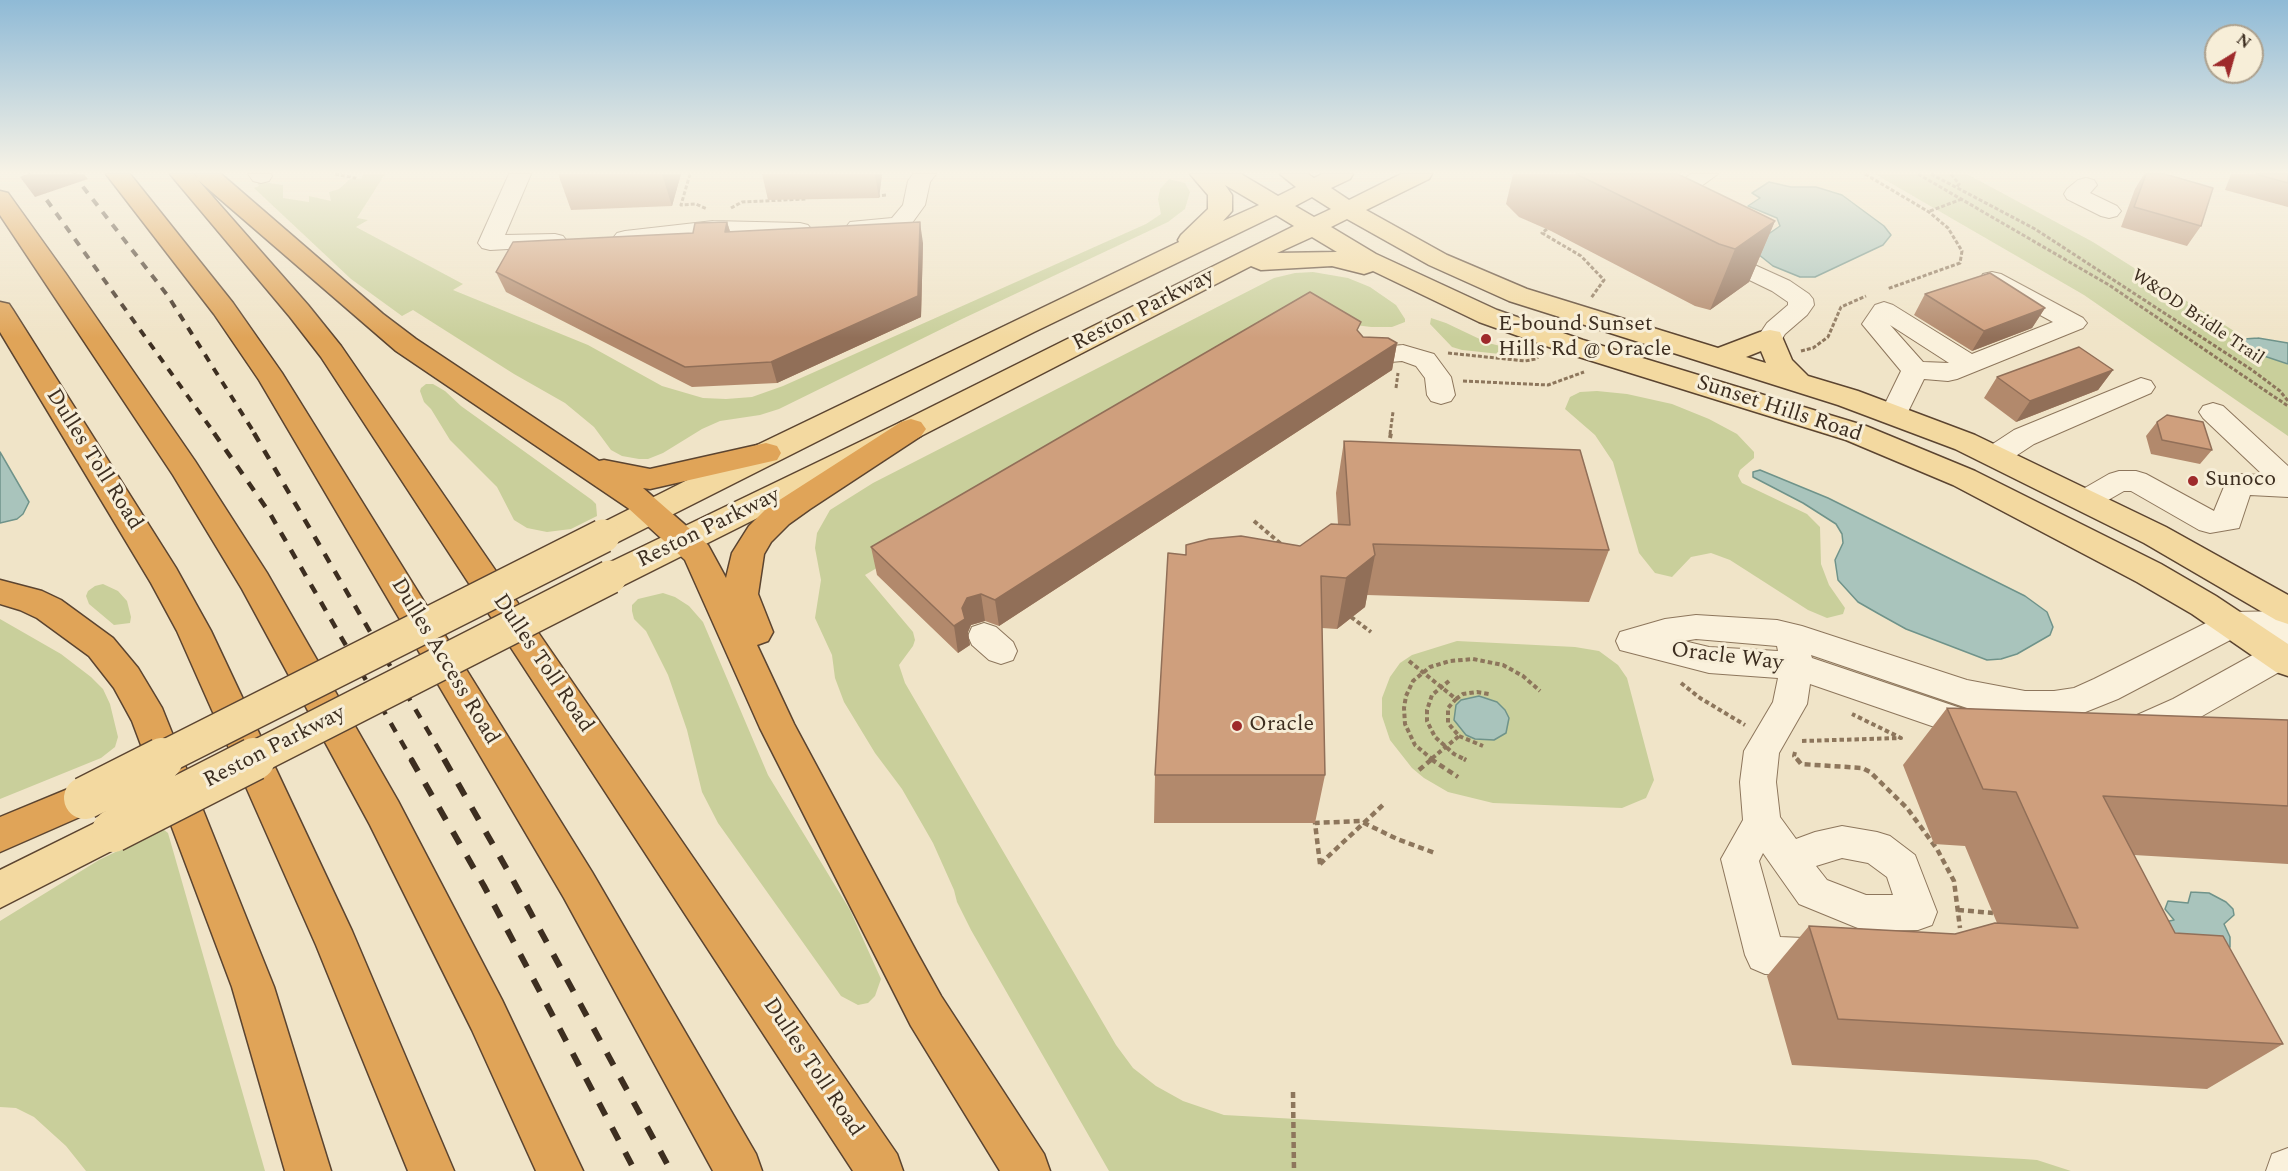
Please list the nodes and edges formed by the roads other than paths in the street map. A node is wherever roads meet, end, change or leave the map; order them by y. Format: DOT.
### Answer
graph roads {
  1 [pos="22,229"];
  2 [pos="160,229"];
  3 [pos="228,229"];
  4 [pos="269,229"];
  5 [pos="496,229"];
  6 [pos="710,229"];
  7 [pos="726,229"];
  8 [pos="816,229"];
  9 [pos="837,229"];
  10 [pos="902,229"];
  11 [pos="1202,229"];
  12 [pos="1228,229"];
  13 [pos="1311,229"];
  14 [pos="1317,229"];
  15 [pos="1382,229"];
  16 [pos="1407,229"];
  17 [pos="1696,245"];
  18 [pos="1174,255"];
  19 [pos="1438,260"];
  20 [pos="1238,263"];
  21 [pos="1398,276"];
  22 [pos="1974,285"];
  23 [pos="0,310"];
  24 [pos="1770,338"];
  25 [pos="1368,356"];
  26 [pos="1721,357"];
  27 [pos="1969,364"];
  28 [pos="1915,370"];
  29 [pos="1798,382"];
  30 [pos="2141,387"];
  31 [pos="1450,388"];
  32 [pos="2213,412"];
  33 [pos="1894,414"];
  34 [pos="911,429"];
  35 [pos="766,453"];
  36 [pos="1995,456"];
  37 [pos="582,464"];
  38 [pos="2136,481"];
  39 [pos="2286,486"];
  40 [pos="2086,500"];
  41 [pos="654,512"];
  42 [pos="2125,520"];
  43 [pos="684,540"];
  44 [pos="0,591"];
  45 [pos="2288,611"];
  46 [pos="2288,623"];
  47 [pos="2233,624"];
  48 [pos="1794,652"];
  49 [pos="2285,654"];
  50 [pos="2009,736"];
  51 [pos="2100,741"];
  52 [pos="85,798"];
  53 [pos="825,816"];
  54 [pos="1762,822"];
  55 [pos="0,835"];
  56 [pos="0,841"];
  57 [pos="1790,860"];
  58 [pos="0,890"];
  59 [pos="1858,960"];
  60 [pos="308,1171"];
  61 [pos="431,1171"];
  62 [pos="560,1171"];
  63 [pos="739,1171"];
  64 [pos="880,1171"];
  65 [pos="1027,1171"];
  1 -- 62 [label="highway"];
  2 -- 63 [label="highway, Dulles Access Road"];
  3 -- 64 [label="highway, Dulles Toll Road"];
  4 -- 37 [label="highway"];
  5 -- 6 [label="street"];
  7 -- 8 [label="street"];
  9 -- 10 [label="street"];
  11 -- 18 [label="main road"];
  12 -- 18 [label="main road, Reston Parkway"];
  13 -- 20 [label="main road, Reston Parkway"];
  14 -- 21 [label="main road, Sunset Hills Road"];
  15 -- 19 [label="main road, Sunset Hills Road"];
  16 -- 19 [label="main road"];
  17 -- 24 [label="street"];
  18 -- 35 [label="main road, Reston Parkway"];
  19 -- 26 [label="main road, Sunset Hills Road"];
  20 -- 21 [label="main road"];
  20 -- 34 [label="main road, Reston Parkway"];
  21 -- 47 [label="main road, Sunset Hills Road"];
  22 -- 27 [label="street"];
  23 -- 61 [label="highway, Dulles Toll Road"];
  24 -- 26 [label="main road"];
  24 -- 29 [label="main road"];
  25 -- 31 [label="street"];
  26 -- 29 [label="main road, Sunset Hills Road"];
  27 -- 28 [label="street"];
  27 -- 28 [label="street"];
  28 -- 33 [label="street"];
  29 -- 33 [label="main road, Sunset Hills Road"];
  30 -- 36 [label="street"];
  32 -- 39 [label="street"];
  33 -- 36 [label="main road, Sunset Hills Road"];
  34 -- 43 [label="main road, Reston Parkway"];
  34 -- 53 [label="highway"];
  35 -- 37 [label="highway"];
  35 -- 41 [label="main road, Reston Parkway"];
  36 -- 40 [label="main road, Sunset Hills Road"];
  37 -- 41 [label="highway"];
  38 -- 39 [label="street"];
  38 -- 40 [label="street"];
  38 -- 42 [label="street"];
  40 -- 42 [label="main road, Sunset Hills Road"];
  41 -- 43 [label="highway"];
  41 -- 52 [label="main road, Reston Parkway, bridge"];
  42 -- 45 [label="main road, Sunset Hills Road"];
  43 -- 53 [label="highway"];
  43 -- 58 [label="main road, Reston Parkway, bridge"];
  44 -- 60 [label="highway"];
  46 -- 47 [label="street"];
  47 -- 48 [label="street, Oracle Way"];
  47 -- 49 [label="main road, Sunset Hills Road"];
  48 -- 50 [label="street, Oracle Way"];
  48 -- 54 [label="street"];
  49 -- 51 [label="street"];
  52 -- 55 [label="highway"];
  52 -- 56 [label="main road, Reston Parkway"];
  53 -- 65 [label="highway"];
  54 -- 57 [label="street"];
  54 -- 59 [label="street"];
  57 -- 57 [label="street"];
}
